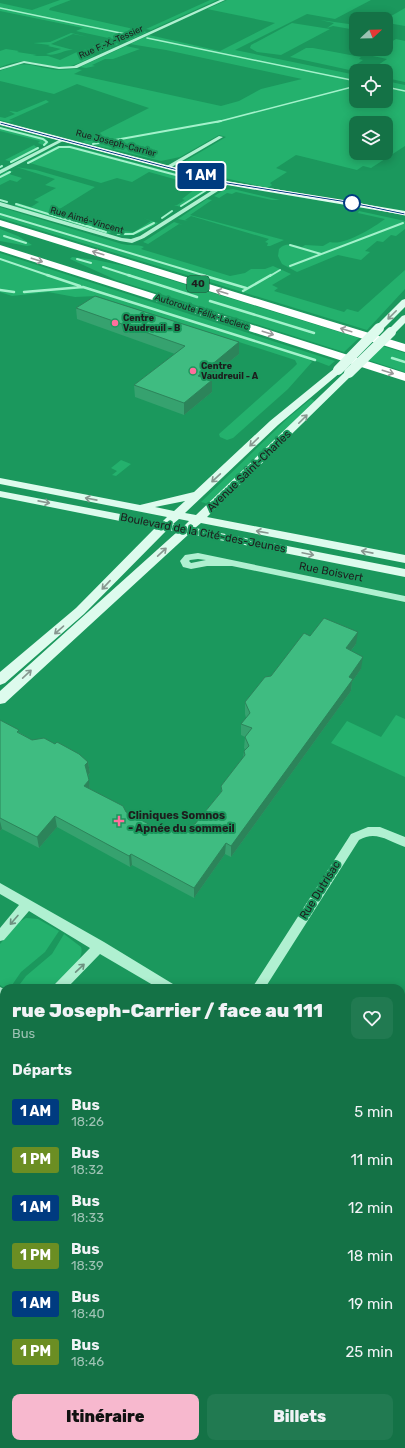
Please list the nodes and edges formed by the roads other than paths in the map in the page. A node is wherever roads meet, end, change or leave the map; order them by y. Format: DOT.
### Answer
graph roads {
  1 [pos="223,0"];
  2 [pos="0,69"];
  3 [pos="0,123"];
  4 [pos="221,137"];
  5 [pos="63,140"];
  6 [pos="168,167"];
  7 [pos="0,172"];
  8 [pos="227,183"];
  9 [pos="0,204"];
  10 [pos="405,214"];
  11 [pos="405,219"];
  12 [pos="0,223"];
  13 [pos="0,248"];
  14 [pos="405,302"];
  15 [pos="405,318"];
  16 [pos="405,348"];
  17 [pos="405,377"];
  18 [pos="0,481"];
  19 [pos="0,494"];
  20 [pos="200,494"];
  21 [pos="129,506"];
  22 [pos="176,515"];
  23 [pos="199,520"];
  24 [pos="164,526"];
  25 [pos="187,530"];
  26 [pos="405,559"];
  27 [pos="229,564"];
  28 [pos="405,573"];
  29 [pos="405,599"];
  30 [pos="0,680"];
  31 [pos="0,699"];
  32 [pos="405,842"];
  33 [pos="0,888"];
  34 [pos="27,905"];
  35 [pos="0,936"];
  36 [pos="100,946"];
  37 [pos="63,984"];
  38 [pos="162,984"];
  39 [pos="261,984"];
  1 -- 2 [label="street, Rue F.-X.-Tessier"];
  3 -- 5 [label="main road, Rue Joseph-Carrier"];
  4 -- 6 [label="street"];
  5 -- 6 [label="main road, Rue Joseph-Carrier"];
  5 -- 7 [label="street"];
  6 -- 8 [label="main road, Rue Joseph-Carrier"];
  8 -- 9 [label="street, Rue Aimé-Vincent"];
  8 -- 10 [label="main road, Rue Joseph-Carrier"];
  8 -- 11 [label="main road, Rue Joseph-Carrier"];
  16 -- 12 [label="highway, 40, one-way"];
  13 -- 17 [label="highway, Autoroute Félix-Leclerc / 40, one-way"];
  14 -- 20 [label="main road, Avenue Saint-Charles, one-way, bridge"];
  23 -- 15 [label="main road, Avenue Saint-Charles, one-way, bridge"];
  21 -- 18 [label="main road, Boulevard de la Cité-des-Jeunes, one-way"];
  19 -- 24 [label="main road, Boulevard de la Cité-des-Jeunes, one-way"];
  20 -- 21 [label="main road"];
  20 -- 22 [label="main road, Avenue Saint-Charles"];
  21 -- 22 [label="main road, Boulevard de la Cité-des-Jeunes"];
  22 -- 23 [label="main road, Boulevard de la Cité-des-Jeunes"];
  22 -- 24 [label="main road, Avenue Saint-Charles"];
  23 -- 25 [label="main road, Avenue Saint-Charles"];
  26 -- 23 [label="main road, Boulevard de la Cité-des-Jeunes, one-way"];
  24 -- 25 [label="main road, Boulevard de la Cité-des-Jeunes"];
  24 -- 30 [label="main road, Avenue Saint-Charles, one-way"];
  25 -- 28 [label="main road, Boulevard de la Cité-des-Jeunes, one-way"];
  31 -- 25 [label="main road, Avenue Saint-Charles, one-way"];
  27 -- 29 [label="street, Rue Boisvert"];
  32 -- 39 [label="street, Rue Dutrisac"];
  33 -- 34 [label="street"];
  34 -- 35 [label="street, one-way"];
  34 -- 36 [label="street"];
  37 -- 36 [label="street, one-way"];
  36 -- 38 [label="street"];
}
